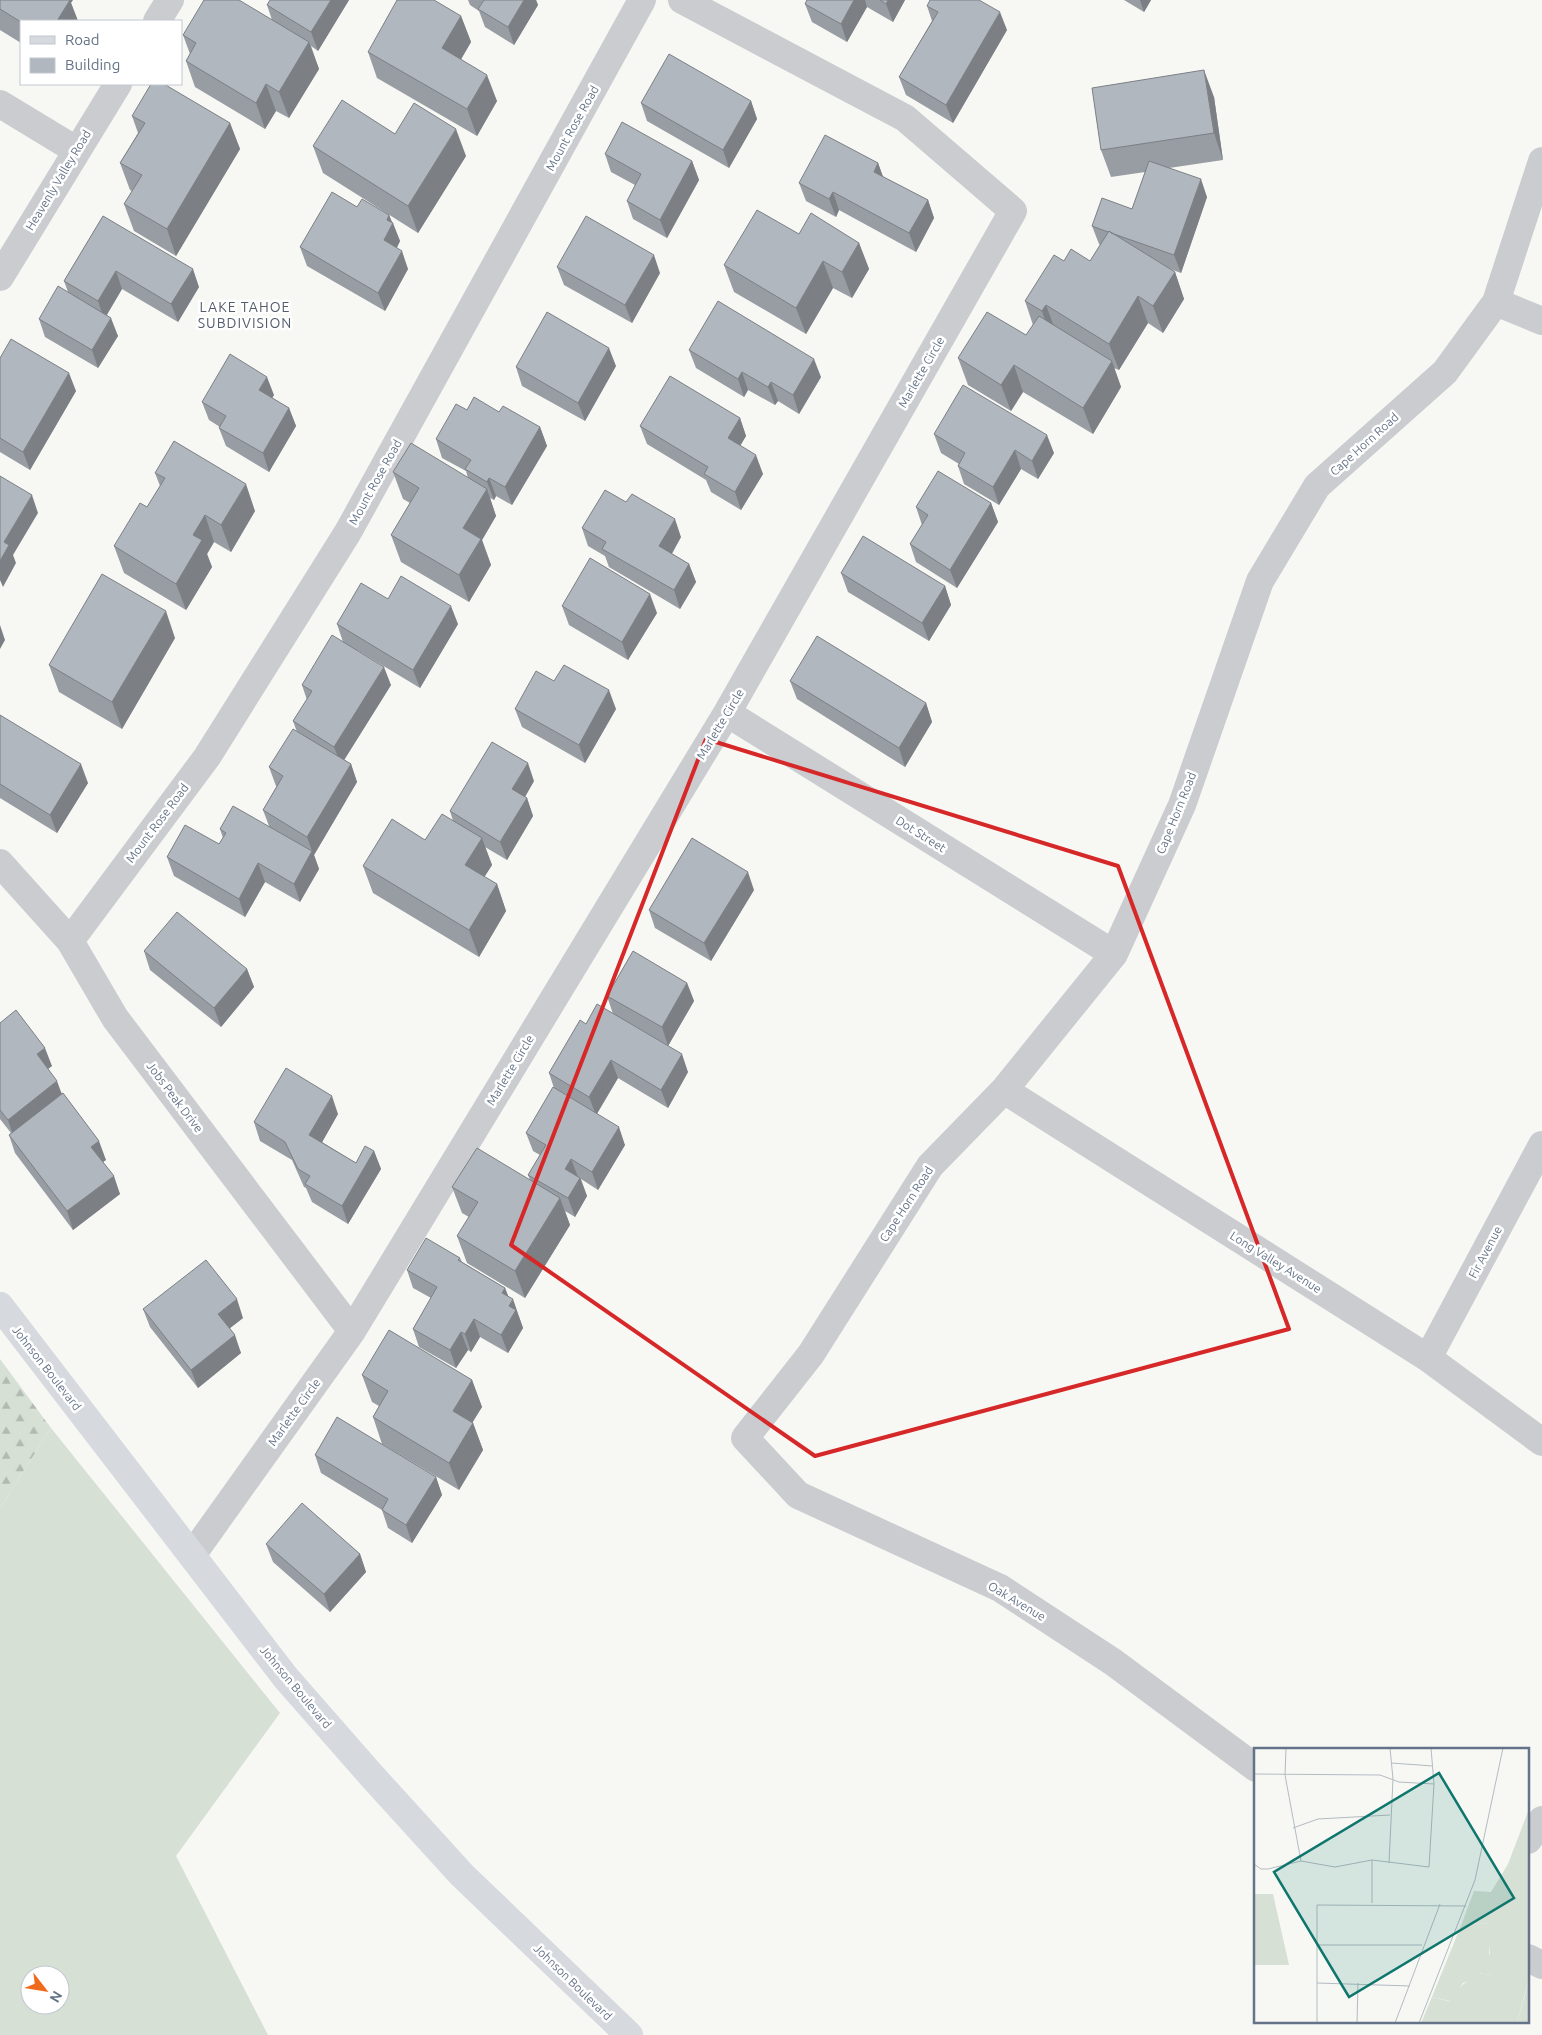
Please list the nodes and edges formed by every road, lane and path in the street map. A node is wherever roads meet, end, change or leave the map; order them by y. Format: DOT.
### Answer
graph roads {
  1 [pos="170,0"];
  2 [pos="642,0"];
  3 [pos="682,0"];
  4 [pos="158,20"];
  5 [pos="117,85"];
  6 [pos="0,104"];
  7 [pos="76,150"];
  8 [pos="1542,161"];
  9 [pos="0,277"];
  10 [pos="1496,302"];
  11 [pos="1542,321"];
  12 [pos="727,713"];
  13 [pos="0,863"];
  14 [pos="70,941"];
  15 [pos="1114,954"];
  16 [pos="1004,1090"];
  17 [pos="1542,1145"];
  18 [pos="0,1306"];
  19 [pos="352,1331"];
  20 [pos="1428,1358"];
  21 [pos="745,1438"];
  22 [pos="1542,1442"];
  23 [pos="192,1555"];
  24 [pos="1254,1767"];
  25 [pos="1542,1820"];
  26 [pos="1530,1837"];
  27 [pos="1530,1959"];
  28 [pos="1542,1965"];
  29 [pos="629,2035"];
  1 -- 4 [label="street"];
  2 -- 14 [label="street, Mount Rose Road"];
  3 -- 12 [label="street, Marlette Circle"];
  5 -- 7 [label="street, Heavenly Valley Road"];
  6 -- 7 [label="street"];
  7 -- 9 [label="street, Heavenly Valley Road"];
  8 -- 10 [label="street, Cape Horn Road"];
  10 -- 11 [label="street"];
  10 -- 15 [label="street, Cape Horn Road"];
  12 -- 15 [label="street, Dot Street"];
  12 -- 19 [label="street, Marlette Circle"];
  13 -- 14 [label="street, Jobs Peak Drive"];
  14 -- 19 [label="street, Jobs Peak Drive"];
  15 -- 16 [label="street, Cape Horn Road"];
  16 -- 20 [label="street, Long Valley Avenue"];
  16 -- 21 [label="street, Cape Horn Road"];
  17 -- 20 [label="street, Fir Avenue"];
  18 -- 23 [label="street, Johnson Boulevard"];
  19 -- 23 [label="street, Marlette Circle"];
  20 -- 22 [label="street, Long Valley Avenue"];
  21 -- 24 [label="street, Oak Avenue"];
  23 -- 29 [label="street, Johnson Boulevard"];
  25 -- 26 [label="street"];
  27 -- 28 [label="street"];
}
